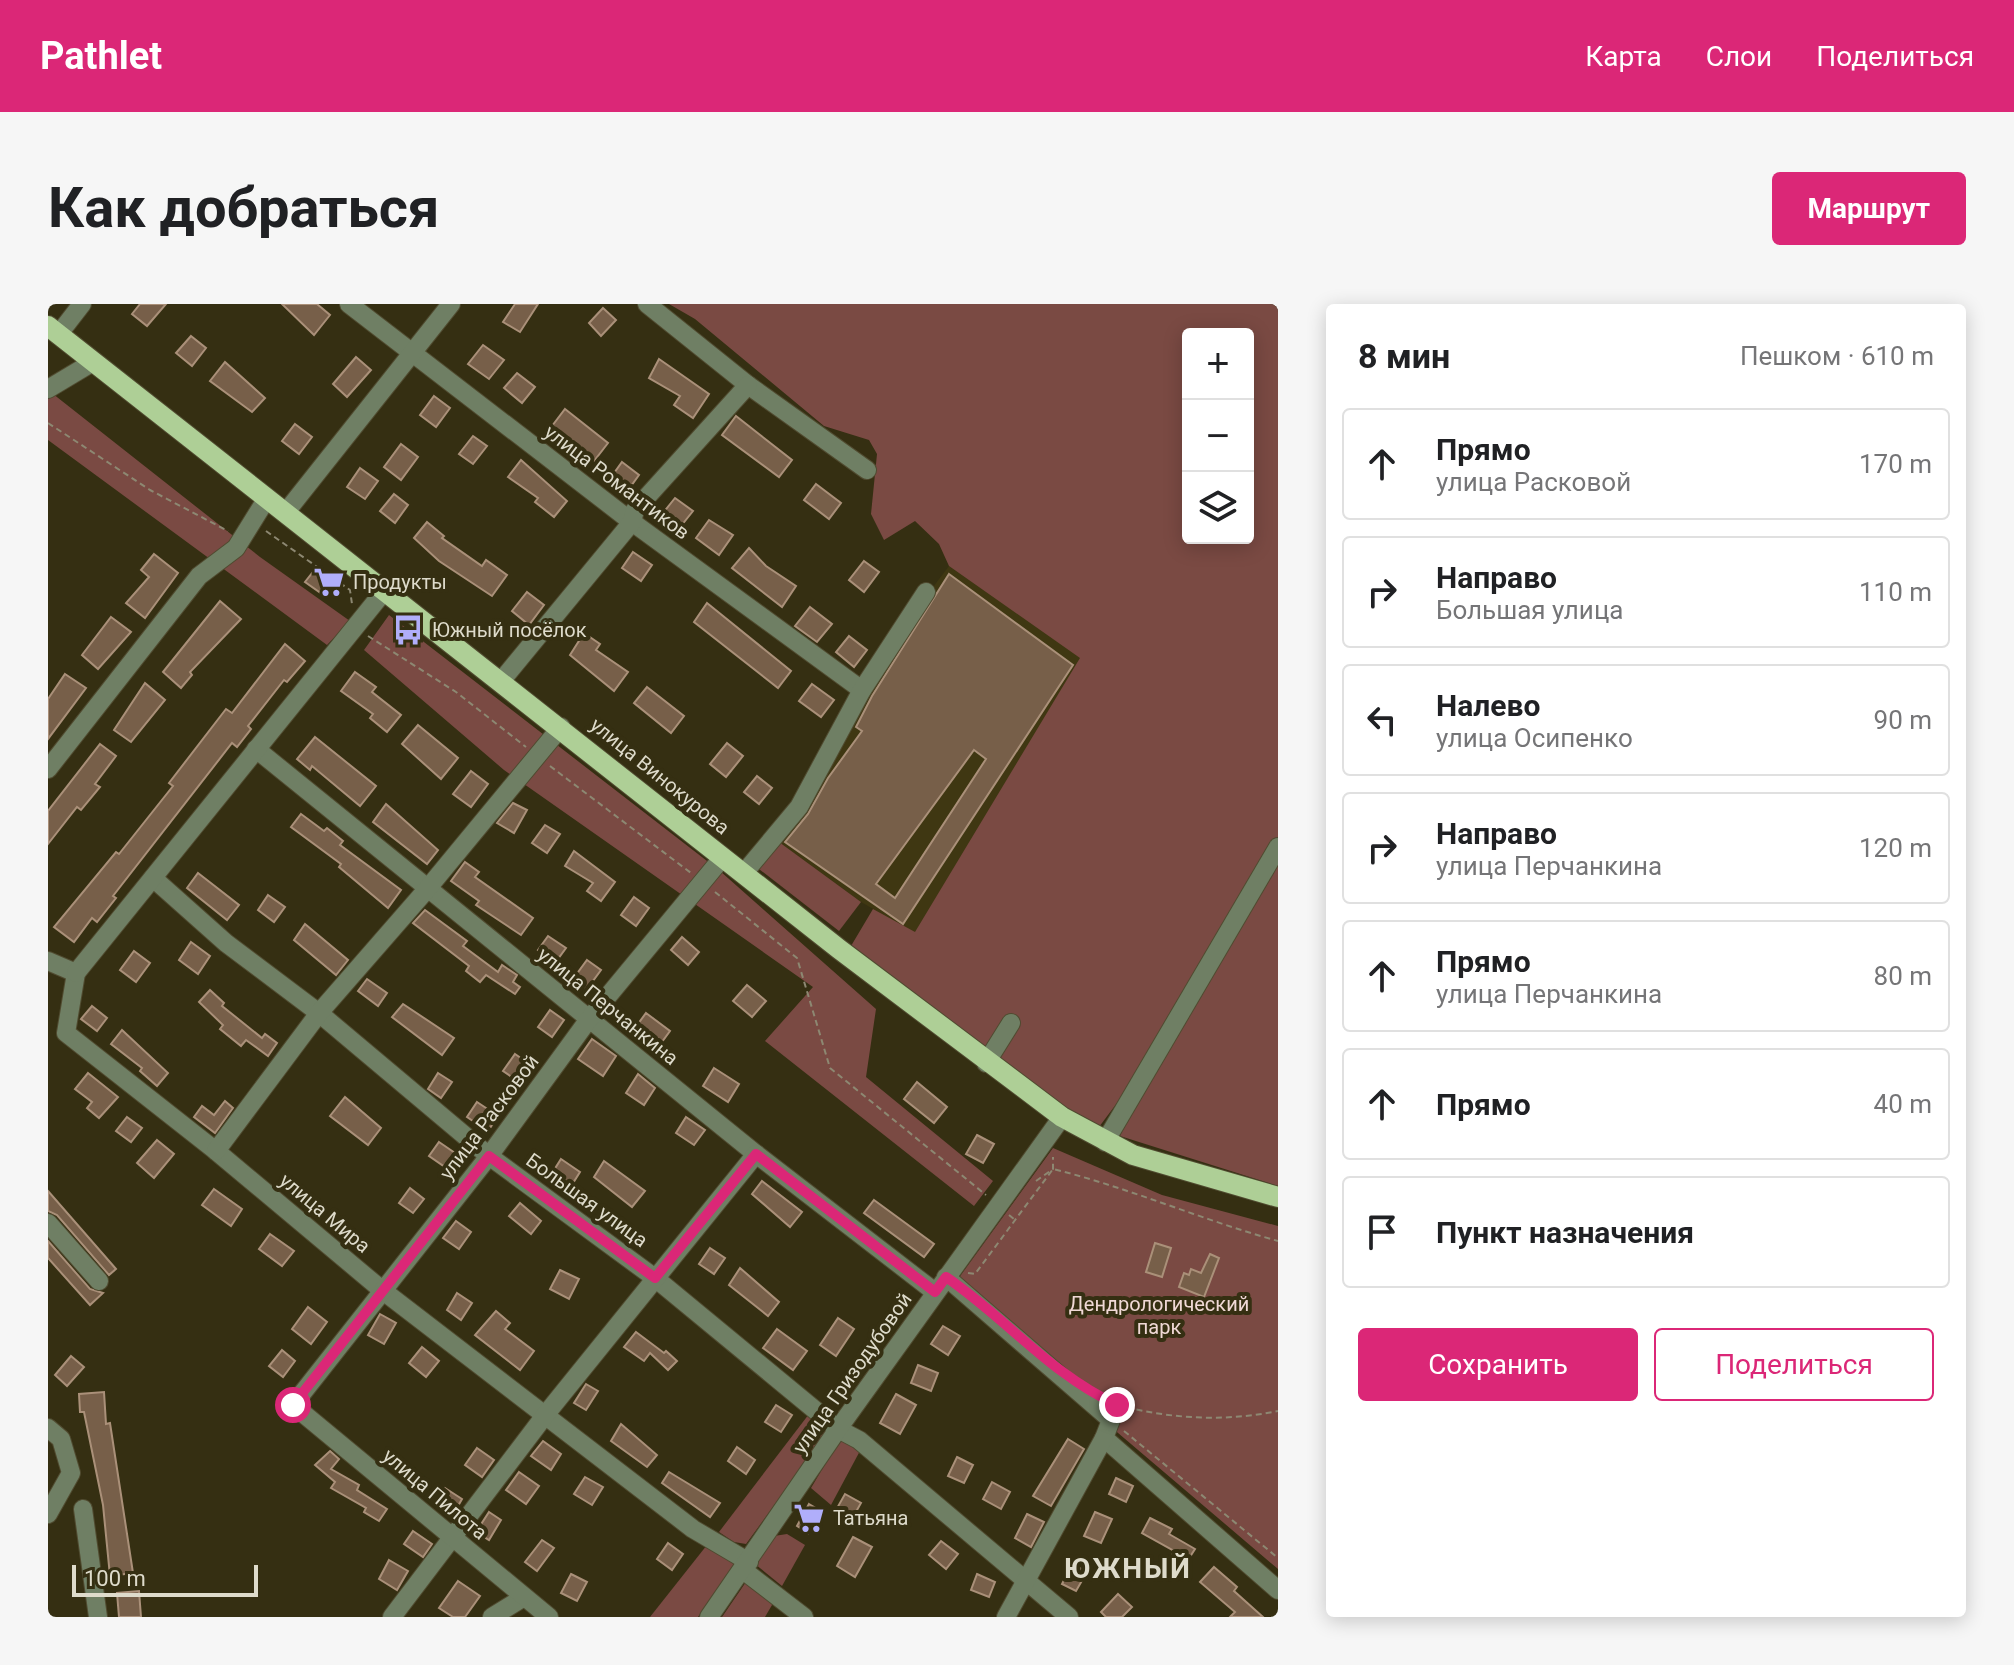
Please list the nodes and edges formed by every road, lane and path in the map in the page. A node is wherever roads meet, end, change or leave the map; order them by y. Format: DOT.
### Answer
graph roads {
  1 [pos="82,304"];
  2 [pos="349,304"];
  3 [pos="451,304"];
  4 [pos="647,304"];
  5 [pos="53,330"];
  6 [pos="412,353"];
  7 [pos="93,362"];
  8 [pos="748,385"];
  9 [pos="48,389"];
  10 [pos="48,423"];
  11 [pos="867,470"];
  12 [pos="267,498"];
  13 [pos="286,512"];
  14 [pos="252,522"];
  15 [pos="632,522"];
  16 [pos="385,590"];
  17 [pos="926,592"];
  18 [pos="355,627"];
  19 [pos="502,680"];
  20 [pos="862,690"];
  21 [pos="561,727"];
  22 [pos="256,749"];
  23 [pos="537,756"];
  24 [pos="48,769"];
  25 [pos="1278,847"];
  26 [pos="723,857"];
  27 [pos="744,873"];
  28 [pos="153,878"];
  29 [pos="702,882"];
  30 [pos="428,888"];
  31 [pos="48,961"];
  32 [pos="76,973"];
  33 [pos="319,1013"];
  34 [pos="589,1019"];
  35 [pos="1011,1023"];
  36 [pos="986,1063"];
  37 [pos="1062,1117"];
  38 [pos="1105,1142"];
  39 [pos="216,1151"];
  40 [pos="756,1154"];
  41 [pos="489,1156"];
  42 [pos="1278,1197"];
  43 [pos="998,1206"];
  44 [pos="1015,1220"];
  45 [pos="48,1223"];
  46 [pos="1278,1241"];
  47 [pos="655,1278"];
  48 [pos="944,1280"];
  49 [pos="99,1281"];
  50 [pos="382,1290"];
  51 [pos="293,1405"];
  52 [pos="1278,1411"];
  53 [pos="1114,1412"];
  54 [pos="546,1414"];
  55 [pos="48,1428"];
  56 [pos="838,1429"];
  57 [pos="1104,1438"];
  58 [pos="83,1509"];
  59 [pos="48,1514"];
  60 [pos="452,1535"];
  61 [pos="1278,1558"];
  62 [pos="746,1566"];
  63 [pos="1028,1580"];
  64 [pos="1278,1590"];
  65 [pos="524,1597"];
  66 [pos="98,1617"];
  67 [pos="392,1617"];
  68 [pos="492,1617"];
  69 [pos="549,1617"];
  70 [pos="709,1617"];
  71 [pos="804,1617"];
  72 [pos="1006,1617"];
  73 [pos="1069,1617"];
  1 -- 5 [label="street"];
  2 -- 6 [label="street, улица Романтиков"];
  3 -- 6 [label="street"];
  4 -- 8 [label="street"];
  5 -- 7 [label="main road, улица Винокурова"];
  6 -- 13 [label="street"];
  6 -- 15 [label="street, улица Романтиков"];
  7 -- 9 [label="street"];
  7 -- 12 [label="main road, улица Винокурова"];
  8 -- 11 [label="street"];
  8 -- 15 [label="street"];
  10 -- 14 [label="path"];
  12 -- 13 [label="main road, улица Винокурова"];
  12 -- 14 [label="street"];
  13 -- 16 [label="main road, улица Винокурова"];
  14 -- 18 [label="path"];
  14 -- 24 [label="street"];
  15 -- 19 [label="street"];
  15 -- 20 [label="street, улица Романтиков"];
  16 -- 18 [label="street"];
  16 -- 19 [label="main road, улица Винокурова"];
  17 -- 20 [label="street"];
  18 -- 22 [label="street"];
  18 -- 23 [label="path"];
  19 -- 21 [label="main road, улица Винокурова"];
  20 -- 27 [label="street"];
  21 -- 23 [label="street"];
  21 -- 26 [label="main road, улица Винокурова"];
  22 -- 28 [label="street"];
  22 -- 30 [label="street, улица Перчанкина"];
  23 -- 29 [label="path"];
  23 -- 30 [label="street"];
  25 -- 38 [label="street"];
  26 -- 27 [label="main road, улица Винокурова"];
  26 -- 29 [label="street, улица Расковой"];
  27 -- 36 [label="main road, улица Винокурова"];
  28 -- 32 [label="street"];
  28 -- 33 [label="street, Большая улица"];
  29 -- 34 [label="street, улица Расковой"];
  29 -- 43 [label="path"];
  30 -- 33 [label="street"];
  30 -- 34 [label="street, улица Перчанкина"];
  31 -- 32 [label="street"];
  32 -- 39 [label="street, улица Мира"];
  33 -- 39 [label="street"];
  33 -- 41 [label="street, Большая улица"];
  34 -- 40 [label="street, улица Перчанкина"];
  34 -- 41 [label="street, улица Расковой"];
  35 -- 36 [label="street"];
  36 -- 37 [label="main road, улица Винокурова"];
  37 -- 38 [label="main road, улица Винокурова"];
  37 -- 43 [label="street, улица Гризодубовой"];
  38 -- 42 [label="main road, улица Винокурова"];
  39 -- 50 [label="street, улица Мира"];
  40 -- 47 [label="street"];
  40 -- 48 [label="street, улица Перчанкина"];
  41 -- 47 [label="street, Большая улица"];
  41 -- 50 [label="street, улица Расковой"];
  43 -- 44 [label="path"];
  43 -- 48 [label="street, улица Гризодубовой"];
  44 -- 46 [label="path"];
  44 -- 48 [label="path"];
  45 -- 49 [label="street"];
  47 -- 54 [label="street"];
  47 -- 56 [label="street, Большая улица"];
  48 -- 53 [label="street, улица Перчанкина"];
  48 -- 56 [label="street, улица Гризодубовой"];
  50 -- 51 [label="street, улица Расковой"];
  50 -- 54 [label="street, улица Мира"];
  51 -- 60 [label="street, улица Пилота"];
  52 -- 53 [label="path"];
  53 -- 57 [label="street"];
  53 -- 61 [label="path"];
  54 -- 60 [label="street"];
  54 -- 62 [label="street, улица Мира"];
  55 -- 59 [label="street"];
  56 -- 62 [label="street, улица Гризодубовой"];
  56 -- 63 [label="street, Большая улица"];
  57 -- 63 [label="street"];
  57 -- 64 [label="street"];
  58 -- 66 [label="street"];
  60 -- 65 [label="street, улица Пилота"];
  60 -- 67 [label="street"];
  62 -- 70 [label="street, улица Гризодубовой"];
  62 -- 71 [label="street, улица Мира"];
  63 -- 72 [label="street"];
  63 -- 73 [label="street, Большая улица"];
  65 -- 68 [label="street"];
  65 -- 69 [label="street, улица Пилота"];
}
